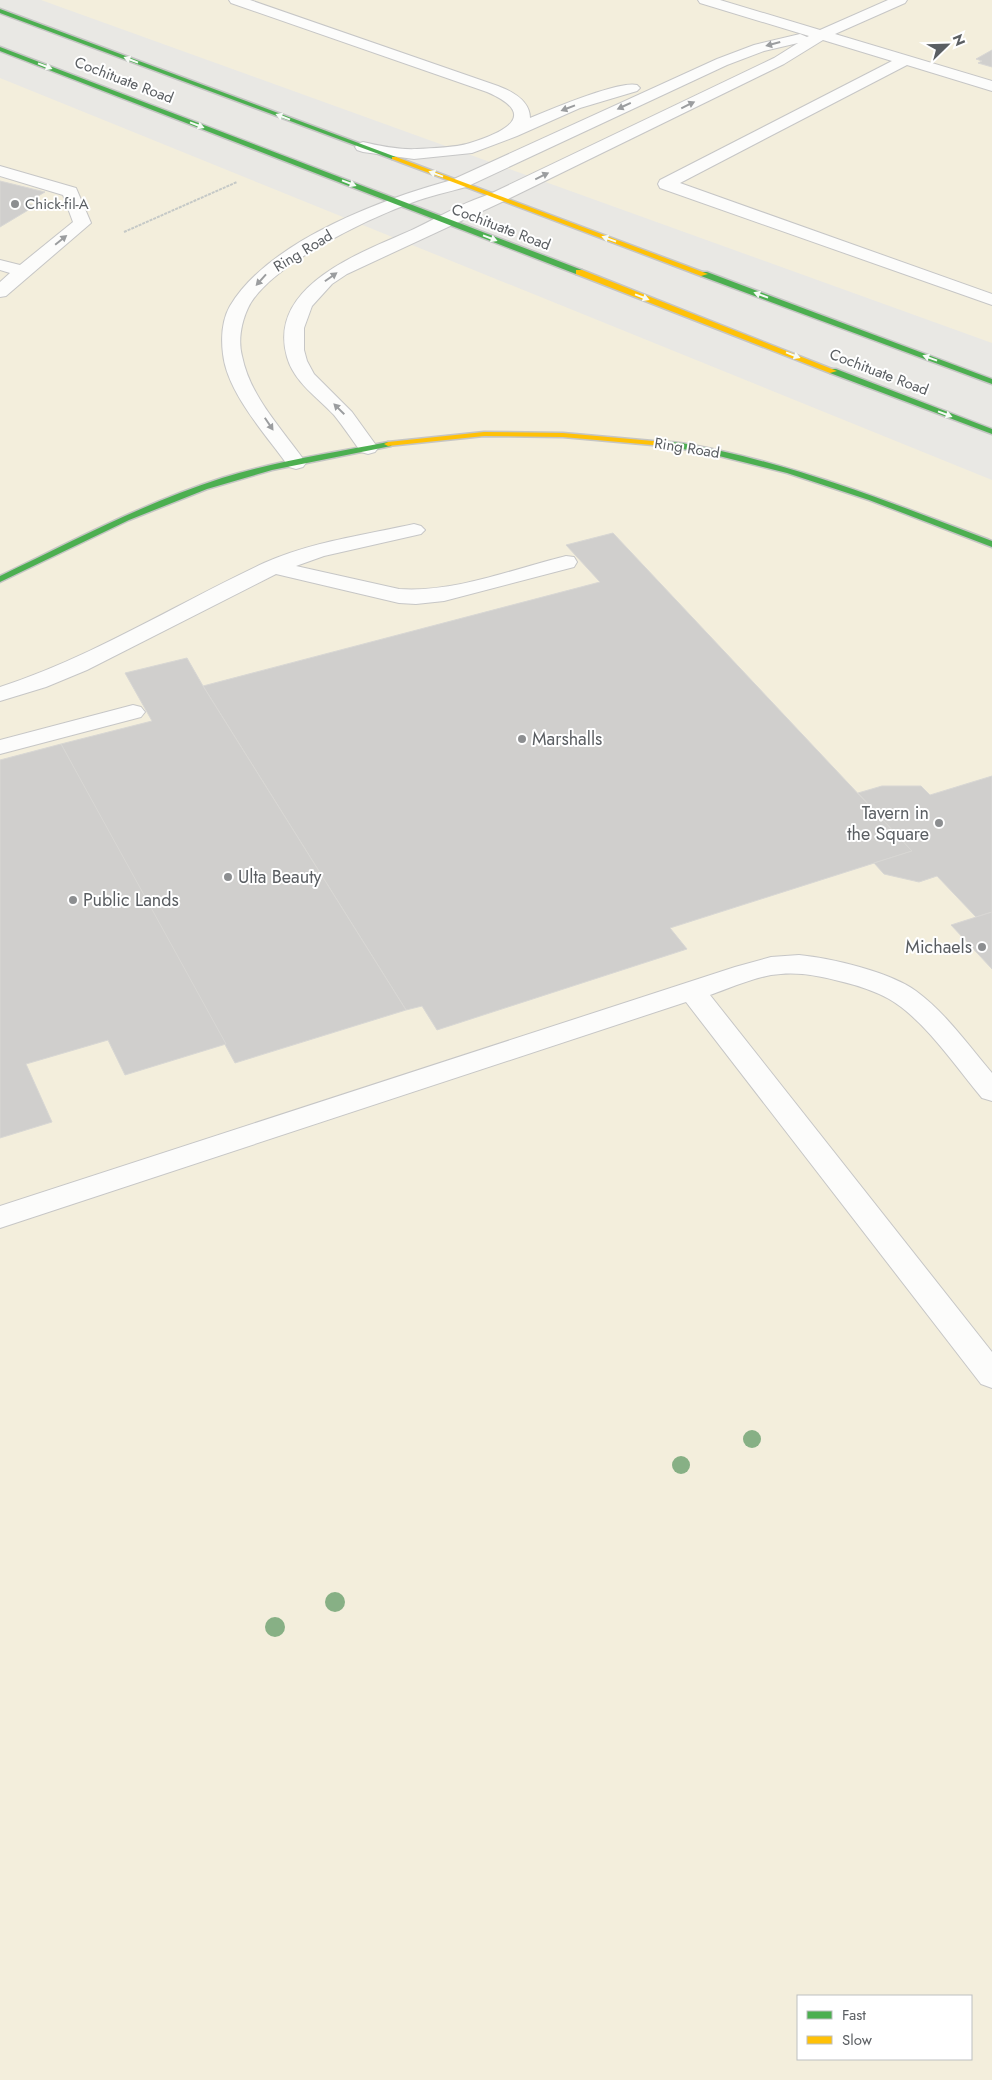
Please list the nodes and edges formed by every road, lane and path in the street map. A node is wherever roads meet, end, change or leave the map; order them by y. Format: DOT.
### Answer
graph roads {
  1 [pos="236,0"];
  2 [pos="705,0"];
  3 [pos="900,0"];
  4 [pos="0,11"];
  5 [pos="821,35"];
  6 [pos="0,48"];
  7 [pos="906,60"];
  8 [pos="699,72"];
  9 [pos="992,86"];
  10 [pos="511,133"];
  11 [pos="363,147"];
  12 [pos="0,171"];
  13 [pos="238,182"];
  14 [pos="460,183"];
  15 [pos="498,197"];
  16 [pos="398,202"];
  17 [pos="445,221"];
  18 [pos="120,234"];
  19 [pos="0,265"];
  20 [pos="23,271"];
  21 [pos="0,292"];
  22 [pos="992,300"];
  23 [pos="992,382"];
  24 [pos="992,432"];
  25 [pos="368,448"];
  26 [pos="296,463"];
  27 [pos="414,530"];
  28 [pos="992,544"];
  29 [pos="566,562"];
  30 [pos="273,567"];
  31 [pos="0,579"];
  32 [pos="0,694"];
  33 [pos="133,712"];
  34 [pos="0,747"];
  35 [pos="692,991"];
  36 [pos="992,1091"];
  37 [pos="0,1217"];
  38 [pos="992,1375"];
  1 -- 10 [label="street"];
  2 -- 5 [label="street"];
  3 -- 5 [label="street"];
  11 -- 4 [label="main road, Cochituate Road, one-way"];
  5 -- 7 [label="street"];
  5 -- 8 [label="street, one-way"];
  15 -- 5 [label="street, one-way"];
  6 -- 16 [label="main road, Cochituate Road, one-way"];
  7 -- 9 [label="street"];
  7 -- 22 [label="street"];
  8 -- 10 [label="street, one-way"];
  8 -- 14 [label="street, Ring Road, one-way"];
  10 -- 11 [label="street"];
  14 -- 11 [label="main road, Cochituate Road, one-way"];
  20 -- 12 [label="street, one-way"];
  13 -- 18 [label="path"];
  14 -- 15 [label="main road, Cochituate Road"];
  14 -- 16 [label="street, Ring Road"];
  15 -- 17 [label="street"];
  23 -- 15 [label="main road, Cochituate Road, one-way"];
  16 -- 17 [label="main road, Cochituate Road"];
  16 -- 26 [label="street, Ring Road, one-way"];
  17 -- 24 [label="main road, Cochituate Road, one-way"];
  25 -- 17 [label="street, one-way"];
  19 -- 20 [label="street"];
  20 -- 21 [label="street"];
  25 -- 26 [label="main road, Ring Road"];
  25 -- 28 [label="main road, Ring Road"];
  26 -- 31 [label="main road, Ring Road"];
  27 -- 30 [label="street"];
  29 -- 30 [label="street"];
  30 -- 32 [label="street"];
  33 -- 34 [label="street"];
  35 -- 36 [label="street"];
  35 -- 37 [label="street"];
  35 -- 38 [label="street"];
}
